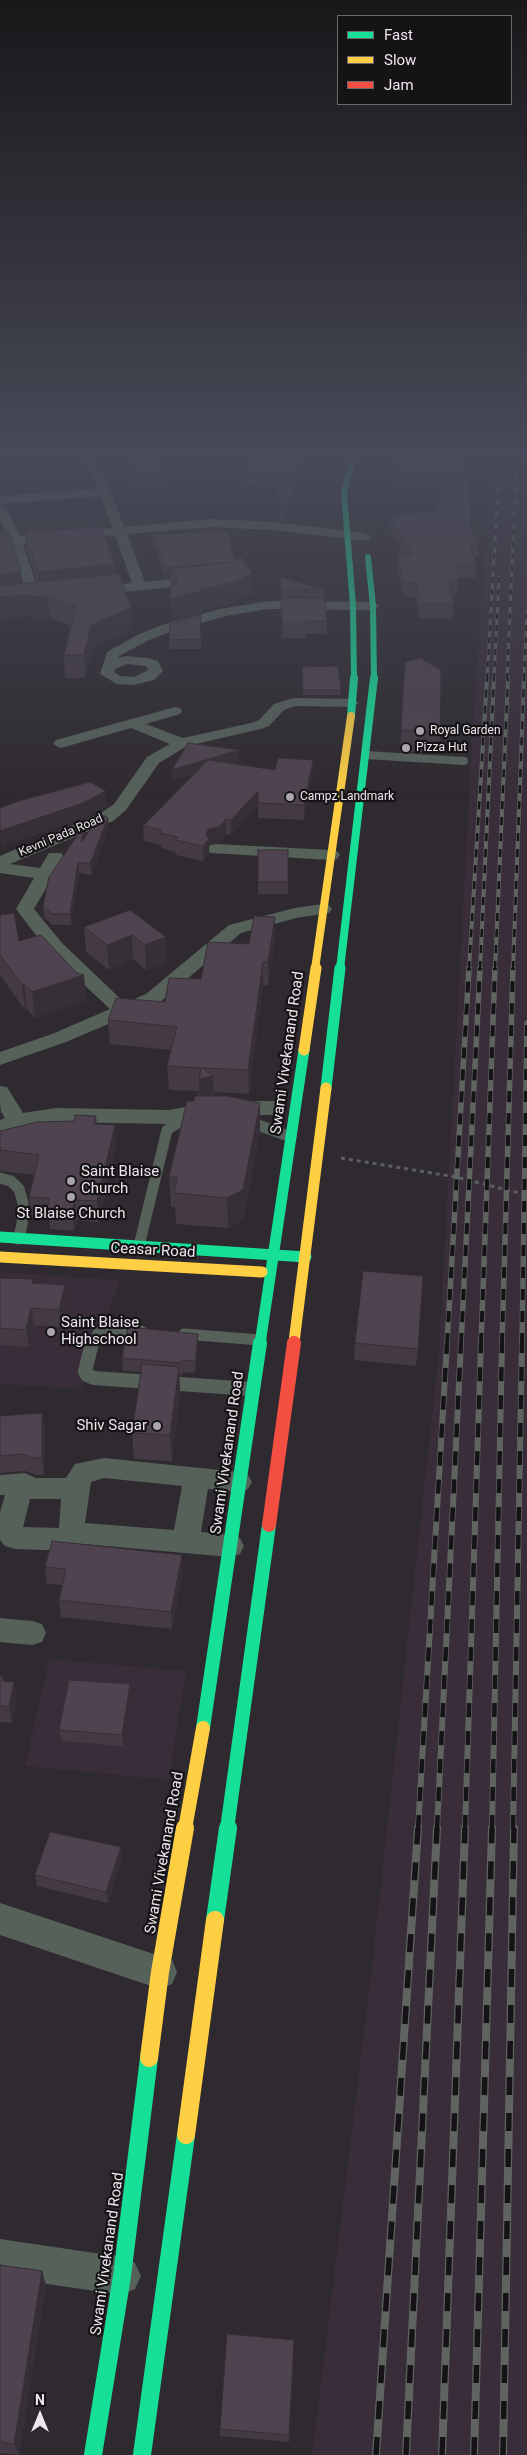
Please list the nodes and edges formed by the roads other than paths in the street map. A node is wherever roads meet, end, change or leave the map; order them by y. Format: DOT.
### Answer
graph roads {
  1 [pos="27,569"];
  2 [pos="134,569"];
  3 [pos="350,569"];
  4 [pos="369,569"];
  5 [pos="214,579"];
  6 [pos="140,586"];
  7 [pos="278,588"];
  8 [pos="82,593"];
  9 [pos="17,600"];
  10 [pos="268,605"];
  11 [pos="353,605"];
  12 [pos="373,606"];
  13 [pos="112,664"];
  14 [pos="372,694"];
  15 [pos="353,699"];
  16 [pos="176,711"];
  17 [pos="131,723"];
  18 [pos="61,743"];
  19 [pos="182,743"];
  20 [pos="366,755"];
  21 [pos="464,761"];
  22 [pos="216,850"];
  23 [pos="331,855"];
  24 [pos="55,857"];
  25 [pos="0,862"];
  26 [pos="0,868"];
  27 [pos="46,874"];
  28 [pos="323,909"];
  29 [pos="124,1012"];
  30 [pos="0,1059"];
  31 [pos="0,1092"];
  32 [pos="303,1108"];
  33 [pos="9,1124"];
  34 [pos="291,1137"];
  35 [pos="0,1178"];
  36 [pos="0,1237"];
  37 [pos="18,1239"];
  38 [pos="139,1246"];
  39 [pos="272,1254"];
  40 [pos="0,1257"];
  41 [pos="306,1257"];
  42 [pos="269,1273"];
  43 [pos="303,1276"];
  44 [pos="260,1340"];
  45 [pos="253,1389"];
  46 [pos="197,1478"];
  47 [pos="239,1482"];
  48 [pos="0,1485"];
  49 [pos="28,1488"];
  50 [pos="76,1490"];
  51 [pos="79,1533"];
  52 [pos="186,1541"];
  53 [pos="230,1546"];
  54 [pos="0,1630"];
  55 [pos="32,1633"];
  56 [pos="0,1919"];
  57 [pos="160,1972"];
  58 [pos="0,2258"];
  59 [pos="122,2276"];
  60 [pos="92,2455"];
  61 [pos="142,2455"];
  1 -- 9 [label="street"];
  2 -- 6 [label="street"];
  3 -- 11 [label="main road, Swami Vivekanand Road"];
  4 -- 12 [label="main road, Swami Vivekanand Road"];
  5 -- 6 [label="street"];
  6 -- 8 [label="street"];
  7 -- 10 [label="street"];
  10 -- 11 [label="street"];
  10 -- 13 [label="street"];
  11 -- 12 [label="street"];
  11 -- 15 [label="main road, Swami Vivekanand Road"];
  12 -- 14 [label="main road, Swami Vivekanand Road"];
  14 -- 15 [label="main road"];
  14 -- 20 [label="main road, Swami Vivekanand Road"];
  15 -- 19 [label="street, Kevni Pada Road"];
  15 -- 23 [label="main road, Swami Vivekanand Road"];
  16 -- 17 [label="street"];
  17 -- 18 [label="street"];
  17 -- 19 [label="street"];
  19 -- 25 [label="street, Kevni Pada Road"];
  20 -- 21 [label="lane"];
  20 -- 32 [label="main road, Swami Vivekanand Road"];
  22 -- 23 [label="street"];
  23 -- 28 [label="main road, Swami Vivekanand Road"];
  24 -- 27 [label="street"];
  26 -- 27 [label="street"];
  27 -- 29 [label="street"];
  28 -- 29 [label="street"];
  28 -- 32 [label="main road, Swami Vivekanand Road"];
  29 -- 30 [label="street"];
  31 -- 33 [label="street"];
  32 -- 33 [label="street"];
  32 -- 34 [label="main road, Swami Vivekanand Road"];
  32 -- 41 [label="main road, Swami Vivekanand Road"];
  34 -- 38 [label="lane"];
  34 -- 39 [label="main road, Swami Vivekanand Road"];
  35 -- 37 [label="lane"];
  36 -- 37 [label="main road, Ceasar Road"];
  37 -- 38 [label="main road, Ceasar Road"];
  38 -- 39 [label="main road, Ceasar Road"];
  39 -- 41 [label="main road, Ceasar Road"];
  39 -- 42 [label="main road, Swami Vivekanand Road"];
  40 -- 42 [label="main road, Ceasar Road"];
  41 -- 43 [label="main road, Swami Vivekanand Road"];
  42 -- 43 [label="main road, Ceasar Road"];
  42 -- 44 [label="main road, Swami Vivekanand Road"];
  43 -- 61 [label="main road, Swami Vivekanand Road"];
  44 -- 45 [label="main road, Swami Vivekanand Road"];
  44 -- 45 [label="lane"];
  45 -- 47 [label="main road, Swami Vivekanand Road"];
  46 -- 47 [label="street"];
  46 -- 50 [label="street"];
  46 -- 52 [label="street"];
  47 -- 53 [label="main road, Swami Vivekanand Road"];
  48 -- 49 [label="street"];
  49 -- 50 [label="street"];
  49 -- 51 [label="street"];
  50 -- 51 [label="street"];
  51 -- 52 [label="street"];
  52 -- 53 [label="street"];
  53 -- 57 [label="main road, Swami Vivekanand Road"];
  54 -- 55 [label="street"];
  56 -- 57 [label="street"];
  57 -- 59 [label="main road, Swami Vivekanand Road"];
  58 -- 59 [label="street"];
  59 -- 60 [label="main road, Swami Vivekanand Road"];
}
